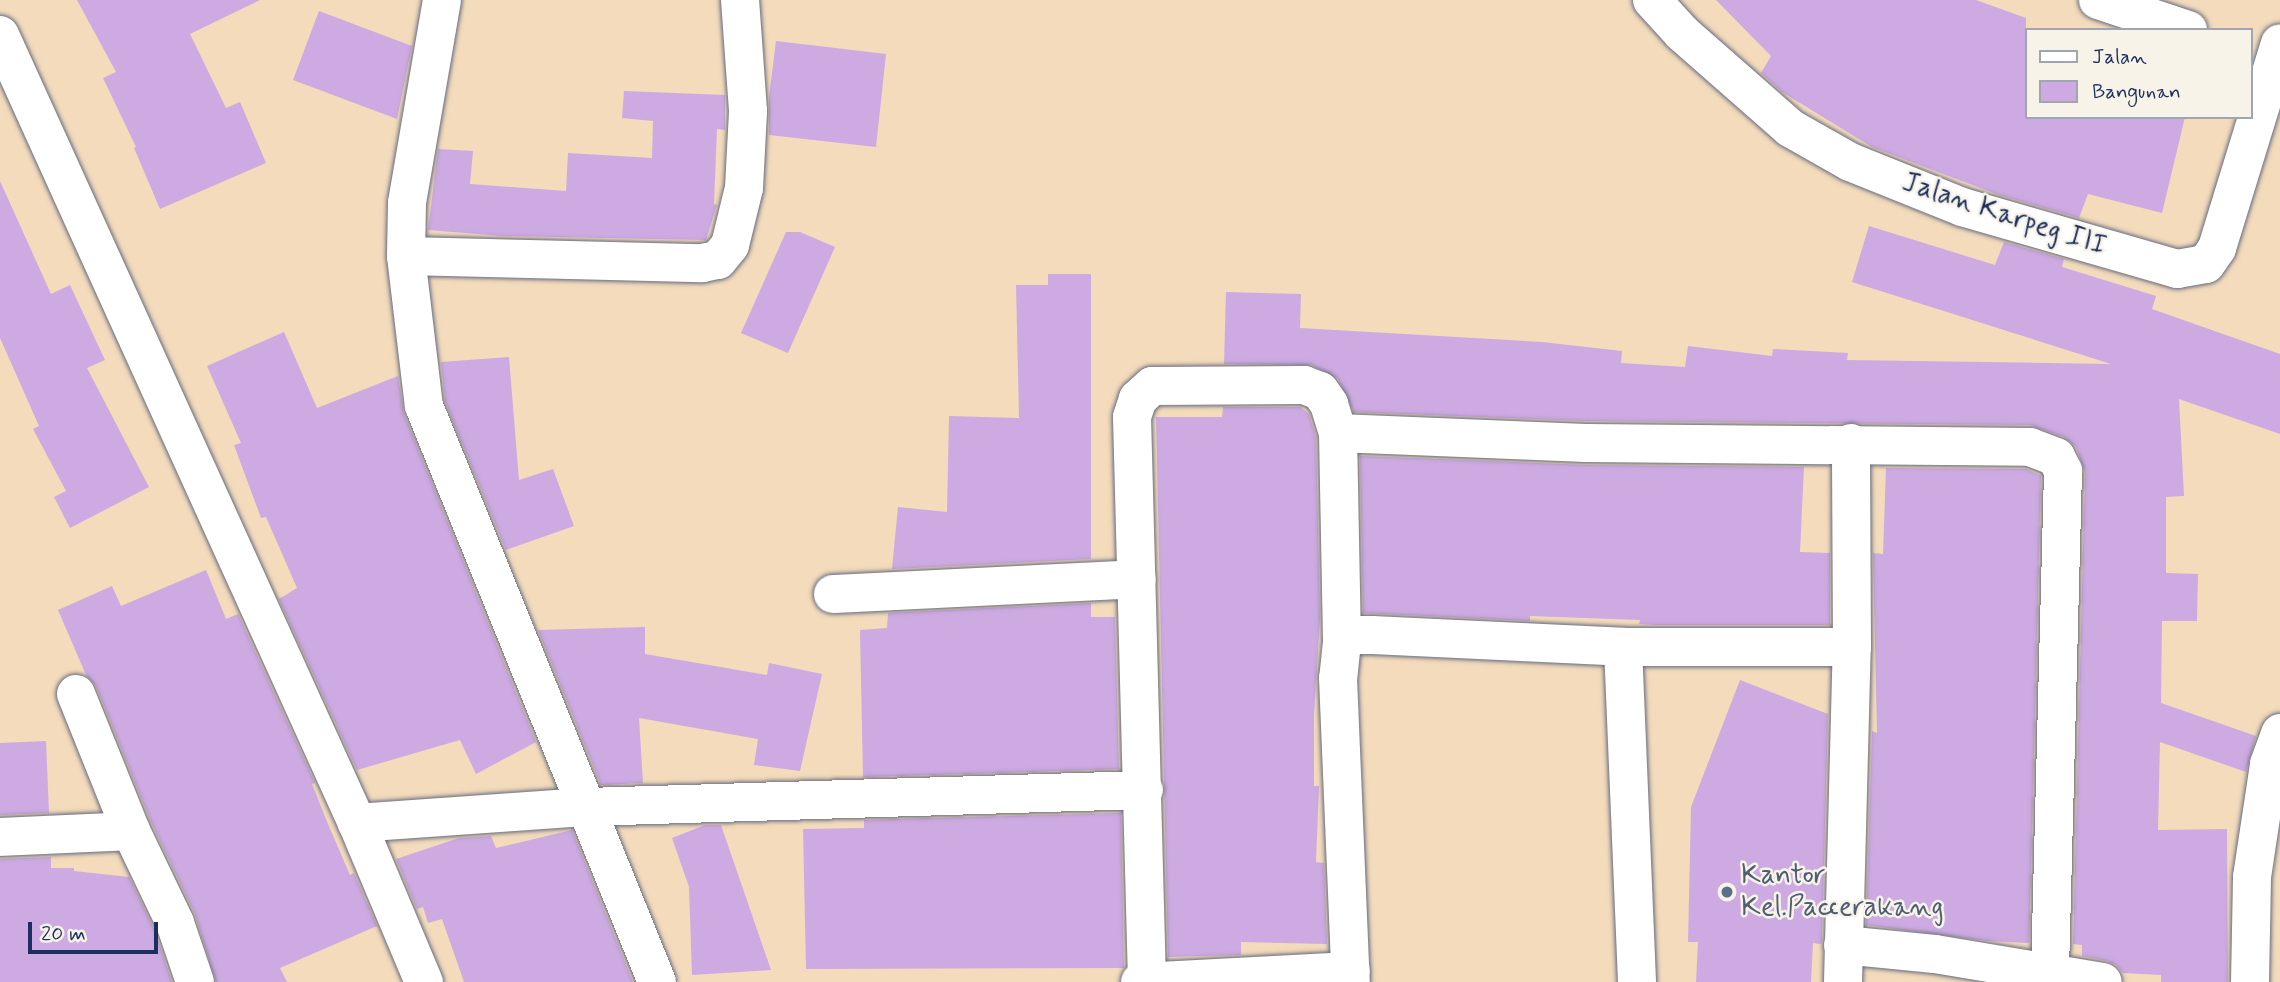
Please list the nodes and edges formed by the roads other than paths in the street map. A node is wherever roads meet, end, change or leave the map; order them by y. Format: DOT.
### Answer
graph roads {
  1 [pos="442,0"];
  2 [pos="740,0"];
  3 [pos="1652,0"];
  4 [pos="2098,0"];
  5 [pos="2182,28"];
  6 [pos="0,34"];
  7 [pos="2268,51"];
  8 [pos="2252,113"];
  9 [pos="2250,119"];
  10 [pos="406,256"];
  11 [pos="1338,433"];
  12 [pos="1851,443"];
  13 [pos="1137,579"];
  14 [pos="833,594"];
  15 [pos="1342,642"];
  16 [pos="1623,647"];
  17 [pos="1852,647"];
  18 [pos="76,694"];
  19 [pos="2280,733"];
  20 [pos="1144,790"];
  21 [pos="587,807"];
  22 [pos="357,823"];
  23 [pos="131,831"];
  24 [pos="0,837"];
  25 [pos="1843,964"];
  26 [pos="2050,972"];
  27 [pos="1351,976"];
  28 [pos="195,982"];
  29 [pos="424,982"];
  30 [pos="657,982"];
  31 [pos="1140,982"];
  32 [pos="1147,982"];
  33 [pos="1637,982"];
  34 [pos="2103,982"];
  35 [pos="2250,982"];
  1 -- 10 [label="street"];
  2 -- 10 [label="street"];
  3 -- 9 [label="street, Jalan Karpeg III"];
  4 -- 5 [label="street"];
  6 -- 22 [label="street"];
  7 -- 8 [label="street, Jalan Karpeg III"];
  10 -- 21 [label="street"];
  11 -- 12 [label="street"];
  11 -- 13 [label="street"];
  11 -- 15 [label="street"];
  12 -- 17 [label="street"];
  12 -- 26 [label="street"];
  13 -- 14 [label="street"];
  13 -- 20 [label="street"];
  15 -- 16 [label="street"];
  15 -- 27 [label="street"];
  16 -- 17 [label="street"];
  16 -- 33 [label="street"];
  17 -- 25 [label="street"];
  18 -- 23 [label="street"];
  19 -- 35 [label="street"];
  20 -- 21 [label="street"];
  20 -- 32 [label="street"];
  21 -- 22 [label="street"];
  21 -- 30 [label="street"];
  22 -- 29 [label="street"];
  23 -- 24 [label="street"];
  23 -- 28 [label="street"];
  25 -- 26 [label="street"];
  26 -- 34 [label="street"];
  27 -- 32 [label="street"];
  31 -- 32 [label="street"];
}
